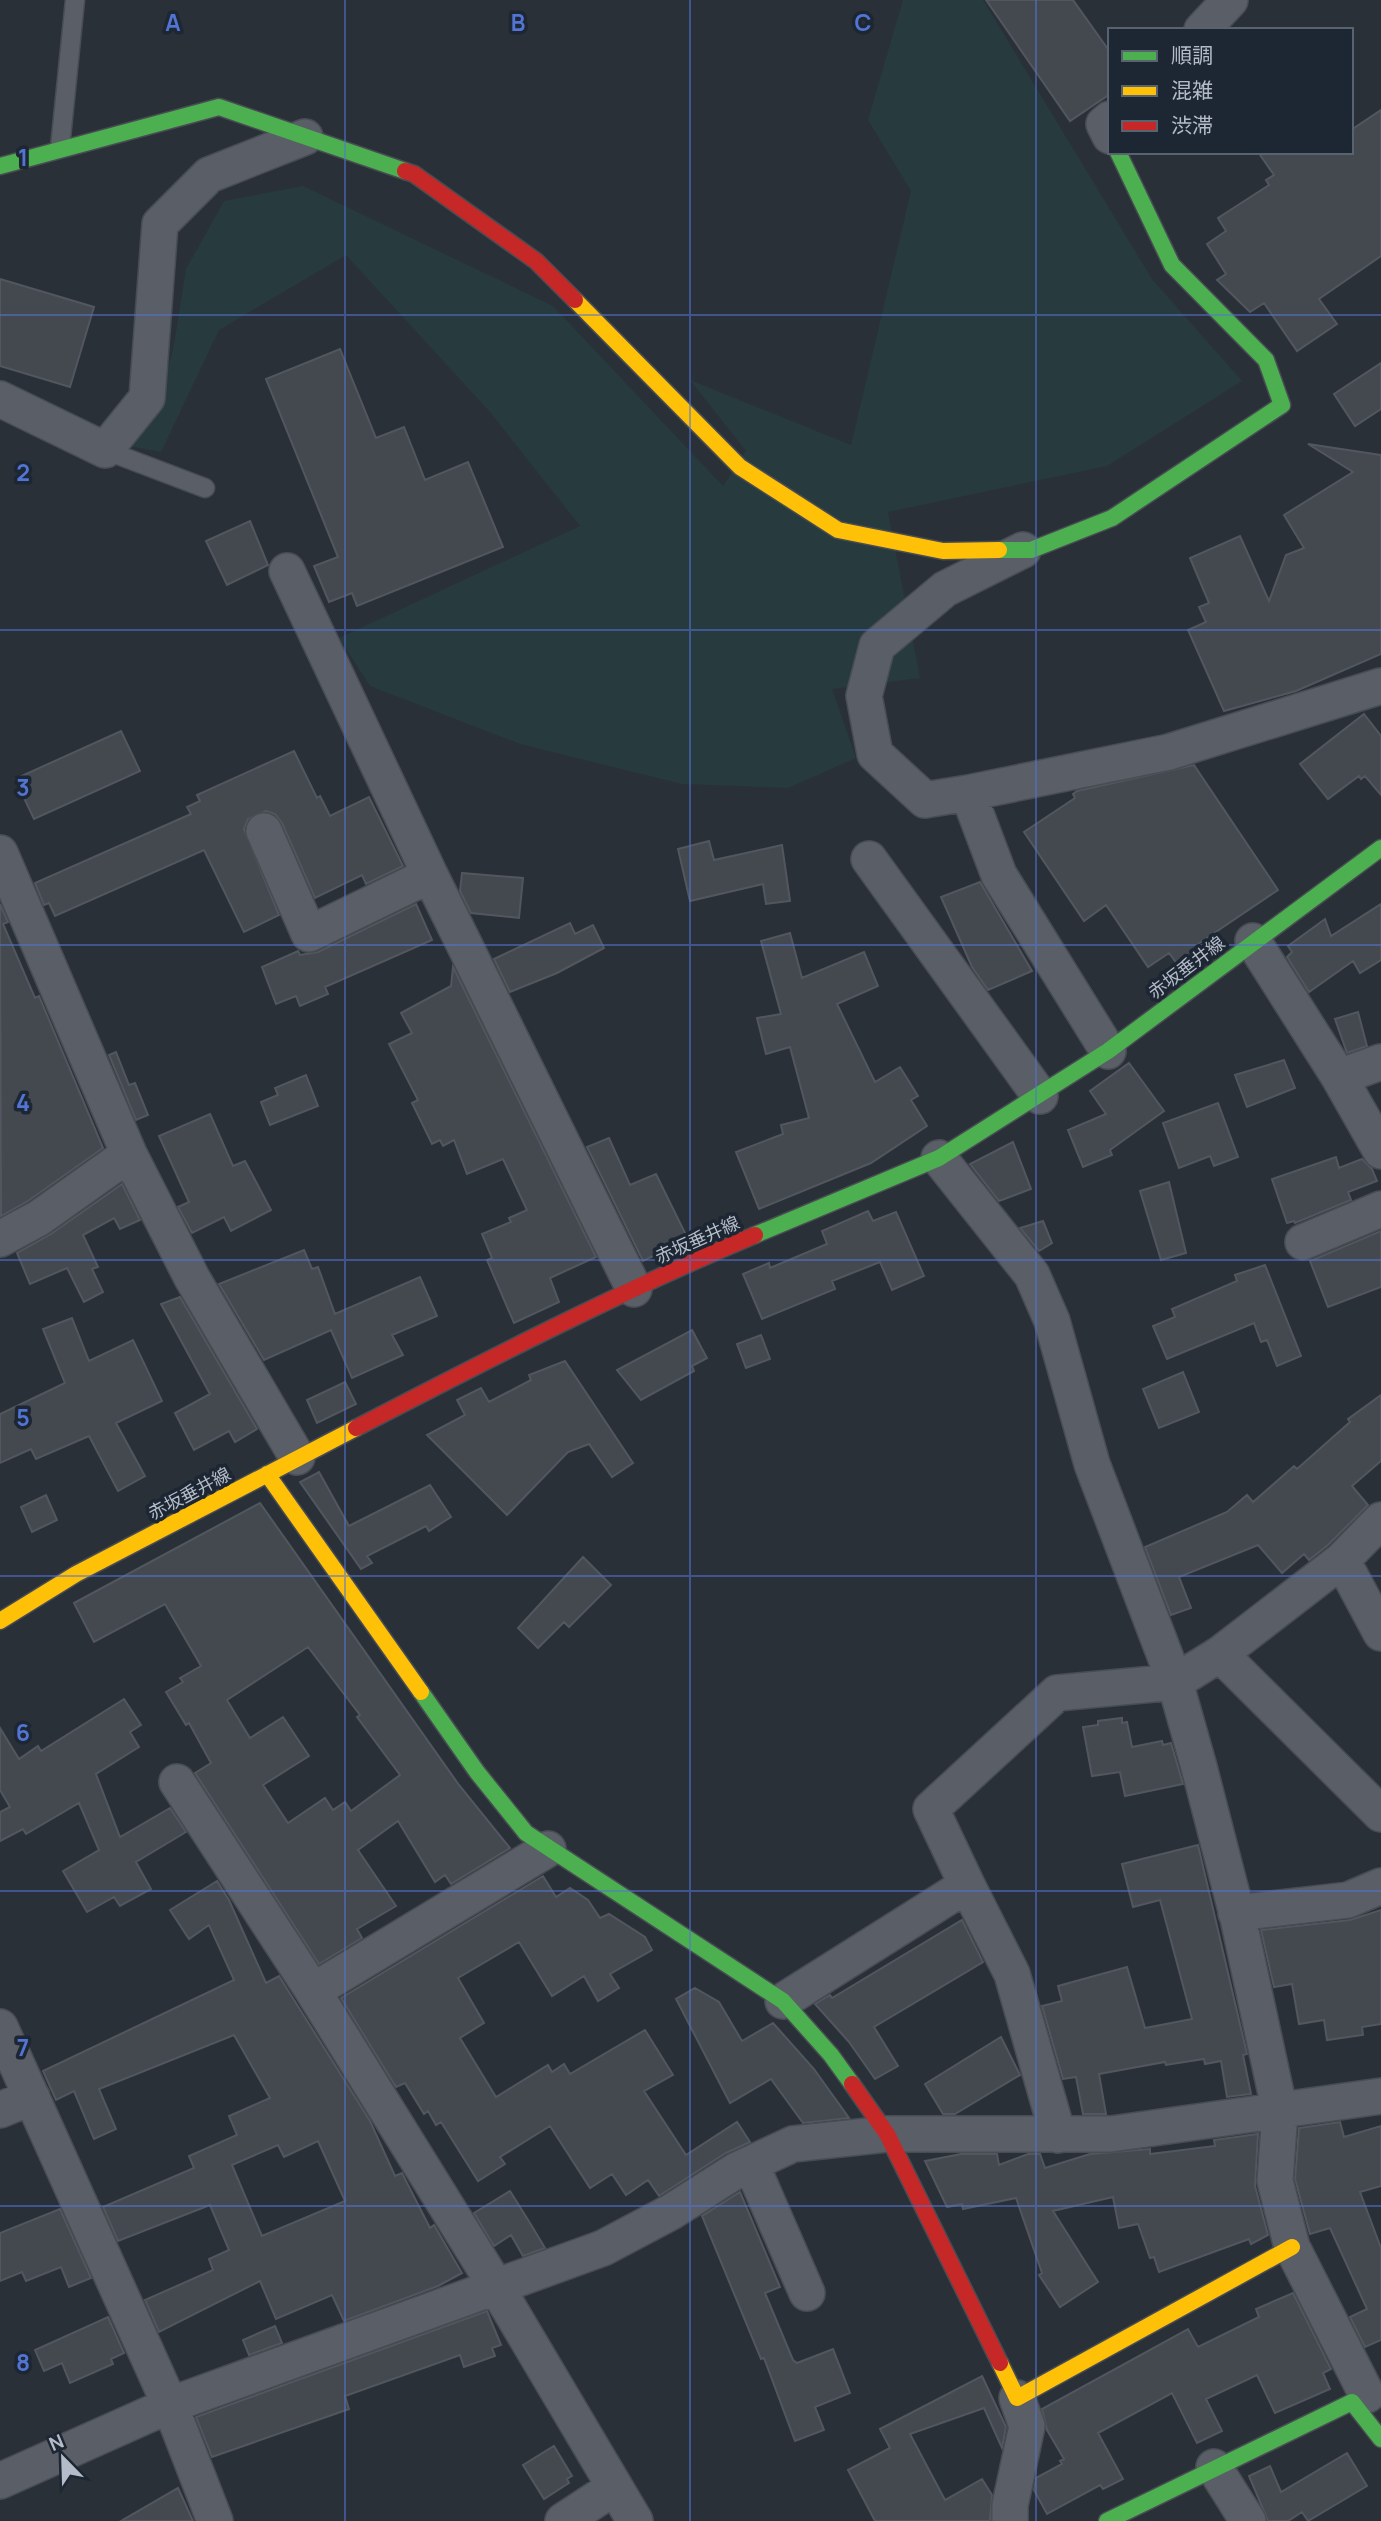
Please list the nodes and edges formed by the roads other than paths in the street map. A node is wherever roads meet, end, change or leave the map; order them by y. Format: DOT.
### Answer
graph roads {
  1 [pos="75,0"];
  2 [pos="1230,0"];
  3 [pos="1204,28"];
  4 [pos="305,137"];
  5 [pos="60,148"];
  6 [pos="1119,154"];
  7 [pos="0,166"];
  8 [pos="0,399"];
  9 [pos="105,450"];
  10 [pos="205,488"];
  11 [pos="1023,550"];
  12 [pos="287,571"];
  13 [pos="1381,686"];
  14 [pos="968,793"];
  15 [pos="264,831"];
  16 [pos="1381,848"];
  17 [pos="0,853"];
  18 [pos="869,859"];
  19 [pos="430,875"];
  20 [pos="1253,941"];
  21 [pos="1108,1051"];
  22 [pos="1381,1062"];
  23 [pos="1339,1077"];
  24 [pos="1040,1096"];
  25 [pos="1381,1151"];
  26 [pos="130,1154"];
  27 [pos="939,1158"];
  28 [pos="1381,1209"];
  29 [pos="0,1239"];
  30 [pos="1303,1242"];
  31 [pos="634,1289"];
  32 [pos="297,1458"];
  33 [pos="267,1474"];
  34 [pos="1381,1520"];
  35 [pos="1342,1560"];
  36 [pos="0,1621"];
  37 [pos="1381,1633"];
  38 [pos="1220,1654"];
  39 [pos="1175,1682"];
  40 [pos="177,1782"];
  41 [pos="1381,1814"];
  42 [pos="548,1849"];
  43 [pos="967,1885"];
  44 [pos="1381,1886"];
  45 [pos="1236,1913"];
  46 [pos="313,1991"];
  47 [pos="783,2001"];
  48 [pos="0,2027"];
  49 [pos="1381,2096"];
  50 [pos="32,2097"];
  51 [pos="0,2110"];
  52 [pos="1280,2112"];
  53 [pos="887,2134"];
  54 [pos="1058,2135"];
  55 [pos="751,2164"];
  56 [pos="1292,2247"];
  57 [pos="497,2288"];
  58 [pos="807,2293"];
  59 [pos="1367,2395"];
  60 [pos="1017,2398"];
  61 [pos="170,2405"];
  62 [pos="1381,2440"];
  63 [pos="1214,2467"];
  64 [pos="0,2481"];
  65 [pos="615,2487"];
  66 [pos="215,2521"];
  67 [pos="562,2521"];
  68 [pos="635,2521"];
  69 [pos="1010,2521"];
  70 [pos="1107,2521"];
  71 [pos="1248,2521"];
  1 -- 5 [label="lane"];
  2 -- 3 [label="street"];
  4 -- 5 [label="street"];
  4 -- 9 [label="street"];
  4 -- 11 [label="street"];
  5 -- 7 [label="street"];
  6 -- 11 [label="street"];
  8 -- 9 [label="street"];
  9 -- 10 [label="lane"];
  11 -- 14 [label="street"];
  12 -- 19 [label="street"];
  13 -- 14 [label="street"];
  14 -- 21 [label="street"];
  15 -- 19 [label="street"];
  16 -- 20 [label="street, 赤坂垂井線"];
  17 -- 26 [label="street"];
  18 -- 24 [label="street"];
  19 -- 31 [label="street"];
  20 -- 21 [label="street, 赤坂垂井線"];
  20 -- 23 [label="street"];
  21 -- 24 [label="street, 赤坂垂井線"];
  22 -- 23 [label="street"];
  23 -- 25 [label="street"];
  24 -- 27 [label="street, 赤坂垂井線"];
  26 -- 29 [label="street"];
  26 -- 32 [label="street"];
  27 -- 31 [label="street, 赤坂垂井線"];
  27 -- 39 [label="street"];
  28 -- 30 [label="street"];
  31 -- 32 [label="street, 赤坂垂井線"];
  32 -- 33 [label="street, 赤坂垂井線"];
  33 -- 36 [label="street, 赤坂垂井線"];
  33 -- 42 [label="street"];
  34 -- 35 [label="street"];
  35 -- 37 [label="street"];
  35 -- 38 [label="street"];
  38 -- 39 [label="street"];
  38 -- 41 [label="street"];
  39 -- 43 [label="street"];
  39 -- 45 [label="street"];
  40 -- 46 [label="street"];
  42 -- 46 [label="street"];
  42 -- 47 [label="street"];
  43 -- 47 [label="street"];
  43 -- 54 [label="street"];
  44 -- 45 [label="street"];
  45 -- 52 [label="street"];
  46 -- 57 [label="street"];
  47 -- 53 [label="street"];
  48 -- 50 [label="street"];
  49 -- 52 [label="street"];
  50 -- 51 [label="street"];
  50 -- 61 [label="street"];
  52 -- 54 [label="street"];
  52 -- 56 [label="street"];
  53 -- 54 [label="street"];
  53 -- 55 [label="street"];
  53 -- 60 [label="street"];
  55 -- 57 [label="street"];
  55 -- 58 [label="street"];
  56 -- 59 [label="street"];
  56 -- 60 [label="street"];
  57 -- 61 [label="street"];
  57 -- 65 [label="street"];
  59 -- 62 [label="street"];
  59 -- 63 [label="street"];
  60 -- 69 [label="street"];
  61 -- 64 [label="street"];
  61 -- 66 [label="street"];
  63 -- 70 [label="street"];
  63 -- 71 [label="street"];
  65 -- 67 [label="street"];
  65 -- 68 [label="street"];
}
